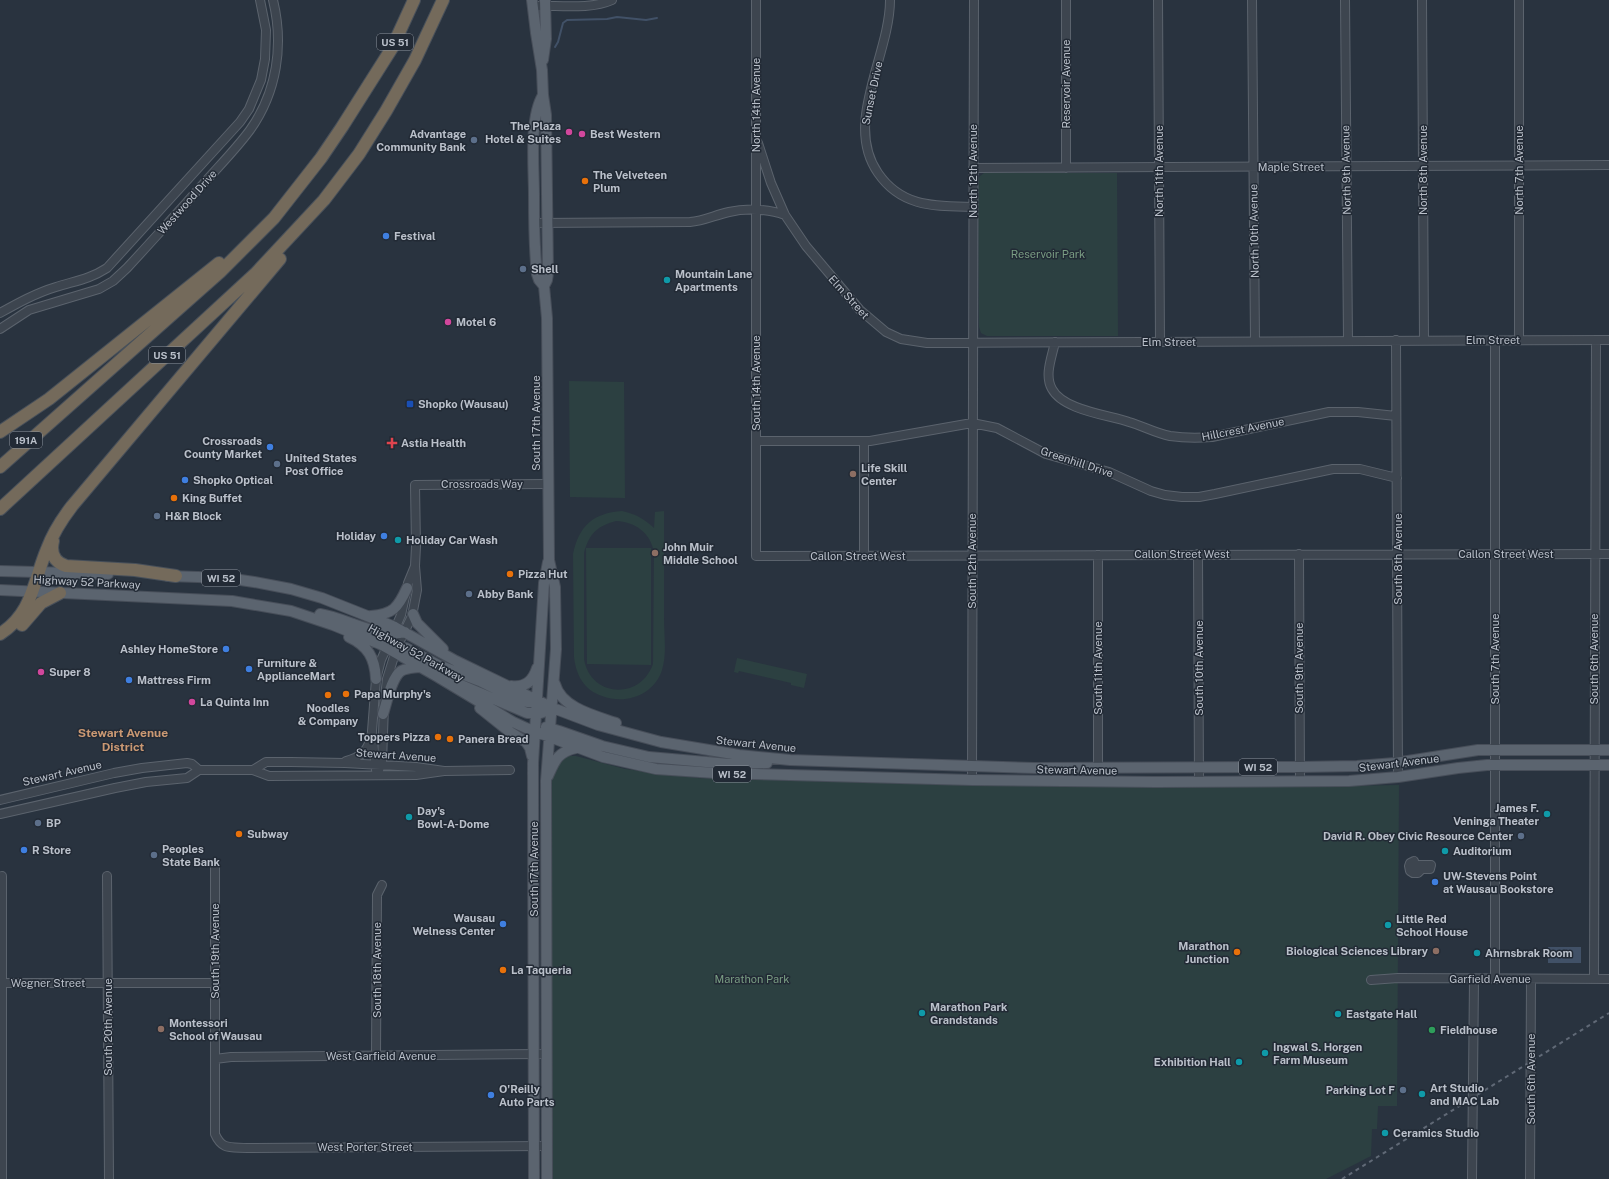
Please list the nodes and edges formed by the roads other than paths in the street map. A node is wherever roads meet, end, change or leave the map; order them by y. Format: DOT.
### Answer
graph roads {
  1 [pos="260,0"];
  2 [pos="273,0"];
  3 [pos="405,0"];
  4 [pos="414,0"];
  5 [pos="443,0"];
  6 [pos="612,0"];
  7 [pos="756,0"];
  8 [pos="890,0"];
  9 [pos="974,0"];
  10 [pos="1066,0"];
  11 [pos="1158,0"];
  12 [pos="1252,0"];
  13 [pos="1345,0"];
  14 [pos="1422,0"];
  15 [pos="1519,0"];
  16 [pos="533,3"];
  17 [pos="545,3"];
  18 [pos="542,70"];
  19 [pos="371,82"];
  20 [pos="543,94"];
  21 [pos="756,138"];
  22 [pos="1609,165"];
  23 [pos="1346,166"];
  24 [pos="1519,166"];
  25 [pos="1159,167"];
  26 [pos="1253,167"];
  27 [pos="1423,167"];
  28 [pos="974,168"];
  29 [pos="1066,168"];
  30 [pos="296,190"];
  31 [pos="329,195"];
  32 [pos="973,207"];
  33 [pos="756,210"];
  34 [pos="785,215"];
  35 [pos="534,223"];
  36 [pos="546,223"];
  37 [pos="544,286"];
  38 [pos="0,313"];
  39 [pos="0,329"];
  40 [pos="1396,340"];
  41 [pos="1424,340"];
  42 [pos="1495,340"];
  43 [pos="1519,340"];
  44 [pos="1596,340"];
  45 [pos="1609,340"];
  46 [pos="1255,341"];
  47 [pos="1348,341"];
  48 [pos="973,342"];
  49 [pos="1055,342"];
  50 [pos="1160,342"];
  51 [pos="1396,416"];
  52 [pos="52,420"];
  53 [pos="972,423"];
  54 [pos="0,432"];
  55 [pos="756,441"];
  56 [pos="864,441"];
  57 [pos="0,461"];
  58 [pos="0,467"];
  59 [pos="1397,478"];
  60 [pos="548,484"];
  61 [pos="0,509"];
  62 [pos="58,528"];
  63 [pos="1198,554"];
  64 [pos="1299,554"];
  65 [pos="1398,554"];
  66 [pos="1496,554"];
  67 [pos="1594,554"];
  68 [pos="1609,554"];
  69 [pos="1098,555"];
  70 [pos="756,556"];
  71 [pos="864,556"];
  72 [pos="972,556"];
  73 [pos="549,560"];
  74 [pos="415,566"];
  75 [pos="0,571"];
  76 [pos="38,572"];
  77 [pos="176,576"];
  78 [pos="407,588"];
  79 [pos="0,590"];
  80 [pos="32,592"];
  81 [pos="60,593"];
  82 [pos="296,612"];
  83 [pos="412,614"];
  84 [pos="370,616"];
  85 [pos="314,618"];
  86 [pos="397,631"];
  87 [pos="0,634"];
  88 [pos="0,640"];
  89 [pos="393,649"];
  90 [pos="456,661"];
  91 [pos="540,661"];
  92 [pos="419,667"];
  93 [pos="438,677"];
  94 [pos="376,679"];
  95 [pos="554,683"];
  96 [pos="506,686"];
  97 [pos="459,690"];
  98 [pos="537,700"];
  99 [pos="553,708"];
  100 [pos="536,713"];
  101 [pos="383,714"];
  102 [pos="372,732"];
  103 [pos="535,732"];
  104 [pos="550,733"];
  105 [pos="661,742"];
  106 [pos="576,748"];
  107 [pos="1495,749"];
  108 [pos="1595,749"];
  109 [pos="1609,750"];
  110 [pos="790,760"];
  111 [pos="1398,762"];
  112 [pos="341,763"];
  113 [pos="533,763"];
  114 [pos="1495,765"];
  115 [pos="1595,765"];
  116 [pos="378,766"];
  117 [pos="972,766"];
  118 [pos="1609,766"];
  119 [pos="1098,767"];
  120 [pos="1199,767"];
  121 [pos="1299,767"];
  122 [pos="199,770"];
  123 [pos="253,770"];
  124 [pos="510,770"];
  125 [pos="444,771"];
  126 [pos="377,775"];
  127 [pos="1398,777"];
  128 [pos="972,780"];
  129 [pos="546,781"];
  130 [pos="1098,782"];
  131 [pos="1199,782"];
  132 [pos="1300,782"];
  133 [pos="0,800"];
  134 [pos="0,814"];
  135 [pos="215,866"];
  136 [pos="2,876"];
  137 [pos="107,876"];
  138 [pos="382,885"];
  139 [pos="1474,979"];
  140 [pos="1495,979"];
  141 [pos="1531,979"];
  142 [pos="1594,979"];
  143 [pos="1609,979"];
  144 [pos="1371,980"];
  145 [pos="108,982"];
  146 [pos="1,983"];
  147 [pos="215,983"];
  148 [pos="533,1054"];
  149 [pos="547,1054"];
  150 [pos="376,1055"];
  151 [pos="215,1059"];
  152 [pos="215,1108"];
  153 [pos="534,1146"];
  154 [pos="547,1146"];
  155 [pos="2,1179"];
  156 [pos="109,1179"];
  157 [pos="534,1179"];
  158 [pos="547,1179"];
  159 [pos="1472,1179"];
  160 [pos="1530,1179"];
  1 -- 38 [label="street, Westwood Drive"];
  2 -- 39 [label="street, Westwood Drive"];
  3 -- 19 [label="highway"];
  4 -- 19 [label="highway, US 51"];
  5 -- 31 [label="highway, US 51"];
  6 -- 17 [label="street"];
  7 -- 21 [label="street, North 14th Avenue"];
  8 -- 32 [label="street, Sunset Drive"];
  9 -- 28 [label="street, North 12th Avenue"];
  10 -- 29 [label="street, Reservoir Avenue"];
  11 -- 25 [label="street, North 11th Avenue"];
  12 -- 26 [label="street, North 10th Avenue"];
  13 -- 23 [label="street, North 9th Avenue"];
  14 -- 27 [label="street, North 8th Avenue"];
  15 -- 24 [label="street, North 7th Avenue"];
  16 -- 17 [label="street"];
  16 -- 18 [label="main road"];
  17 -- 18 [label="main road"];
  18 -- 20 [label="main road, South 17th Avenue"];
  19 -- 30 [label="highway, US 51"];
  20 -- 35 [label="main road, South 17th Avenue"];
  20 -- 36 [label="main road, South 17th Avenue"];
  21 -- 33 [label="street, North 14th Avenue"];
  21 -- 34 [label="street, Elm Street"];
  22 -- 24 [label="street, Maple Street"];
  23 -- 26 [label="street, Maple Street"];
  23 -- 27 [label="street, Maple Street"];
  23 -- 47 [label="street, North 9th Avenue"];
  24 -- 27 [label="street, Maple Street"];
  24 -- 43 [label="street, North 7th Avenue"];
  25 -- 26 [label="street, Maple Street"];
  25 -- 29 [label="street, Maple Street"];
  25 -- 50 [label="street, North 11th Avenue"];
  26 -- 46 [label="street, North 10th Avenue"];
  27 -- 41 [label="street, North 8th Avenue"];
  28 -- 29 [label="street, Maple Street"];
  28 -- 32 [label="street, North 12th Avenue"];
  30 -- 52 [label="highway, US 51"];
  30 -- 54 [label="highway"];
  31 -- 61 [label="highway, US 51"];
  31 -- 62 [label="highway"];
  32 -- 48 [label="street, North 12th Avenue"];
  33 -- 34 [label="street"];
  33 -- 36 [label="street"];
  33 -- 55 [label="street, South 14th Avenue"];
  34 -- 48 [label="street, Elm Street"];
  35 -- 36 [label="street"];
  35 -- 37 [label="main road, South 17th Avenue"];
  36 -- 37 [label="main road, South 17th Avenue"];
  37 -- 60 [label="main road, South 17th Avenue"];
  40 -- 41 [label="street, Elm Street"];
  40 -- 47 [label="street, Elm Street"];
  40 -- 51 [label="street, South 8th Avenue"];
  41 -- 42 [label="street, Elm Street"];
  42 -- 43 [label="street, Elm Street"];
  42 -- 66 [label="street, South 7th Avenue"];
  43 -- 44 [label="street, Elm Street"];
  44 -- 45 [label="street, Elm Street"];
  44 -- 67 [label="street, South 6th Avenue"];
  46 -- 47 [label="street, Elm Street"];
  46 -- 50 [label="street, Elm Street"];
  48 -- 49 [label="street, Elm Street"];
  48 -- 53 [label="street, South 12th Avenue"];
  49 -- 50 [label="street, Elm Street"];
  49 -- 51 [label="street, Hillcrest Avenue"];
  51 -- 59 [label="street, South 8th Avenue"];
  52 -- 57 [label="highway, 191A"];
  52 -- 58 [label="highway, US 51"];
  53 -- 56 [label="street, Greenhill Drive"];
  53 -- 59 [label="street, Greenhill Drive"];
  53 -- 72 [label="street, South 12th Avenue"];
  55 -- 56 [label="street, Greenhill Drive"];
  55 -- 70 [label="street, South 14th Avenue"];
  56 -- 71 [label="street"];
  59 -- 65 [label="street, South 8th Avenue"];
  60 -- 73 [label="main road, South 17th Avenue"];
  60 -- 74 [label="street, Crossroads Way"];
  62 -- 76 [label="highway"];
  62 -- 77 [label="highway"];
  63 -- 64 [label="street, Callon Street West"];
  63 -- 69 [label="street, Callon Street West"];
  63 -- 120 [label="street, South 10th Avenue"];
  64 -- 65 [label="street, Callon Street West"];
  64 -- 121 [label="street, South 9th Avenue"];
  65 -- 66 [label="street, Callon Street West"];
  65 -- 111 [label="street, South 8th Avenue"];
  66 -- 67 [label="street, Callon Street West"];
  66 -- 107 [label="street, South 7th Avenue"];
  67 -- 68 [label="street, Callon Street West"];
  67 -- 108 [label="street, South 6th Avenue"];
  69 -- 72 [label="street, Callon Street West"];
  69 -- 119 [label="street, South 11th Avenue"];
  70 -- 71 [label="street, Callon Street West"];
  71 -- 72 [label="street, Callon Street West"];
  72 -- 117 [label="street, South 12th Avenue"];
  73 -- 91 [label="main road, South 17th Avenue"];
  73 -- 95 [label="main road, South 17th Avenue"];
  74 -- 78 [label="street"];
  74 -- 83 [label="street"];
  75 -- 76 [label="main road, Highway 52 Parkway / WI 52"];
  76 -- 77 [label="main road, Highway 52 Parkway / WI 52"];
  76 -- 80 [label="highway"];
  77 -- 84 [label="main road, Highway 52 Parkway / WI 52"];
  78 -- 84 [label="main road"];
  78 -- 86 [label="street"];
  79 -- 80 [label="main road, Highway 52 Parkway / WI 52"];
  80 -- 81 [label="main road, Highway 52 Parkway / WI 52"];
  80 -- 87 [label="highway"];
  81 -- 82 [label="main road, Highway 52 Parkway / WI 52"];
  81 -- 88 [label="highway"];
  82 -- 85 [label="main road, Highway 52 Parkway / WI 52"];
  82 -- 86 [label="main road"];
  83 -- 86 [label="street"];
  83 -- 90 [label="main road"];
  84 -- 86 [label="main road, Highway 52 Parkway / WI 52"];
  85 -- 89 [label="main road, Highway 52 Parkway / WI 52"];
  85 -- 94 [label="main road"];
  86 -- 89 [label="street"];
  86 -- 89 [label="street"];
  86 -- 90 [label="main road, Highway 52 Parkway / WI 52"];
  89 -- 92 [label="main road, Highway 52 Parkway / WI 52"];
  89 -- 94 [label="street"];
  89 -- 98 [label="main road"];
  89 -- 101 [label="street"];
  90 -- 96 [label="main road, Highway 52 Parkway / WI 52"];
  91 -- 96 [label="main road"];
  91 -- 98 [label="main road, South 17th Avenue"];
  92 -- 93 [label="main road, Highway 52 Parkway / WI 52"];
  92 -- 101 [label="main road"];
  93 -- 97 [label="main road, Highway 52 Parkway / WI 52"];
  93 -- 100 [label="main road"];
  94 -- 102 [label="street"];
  95 -- 99 [label="main road, South 17th Avenue"];
  95 -- 105 [label="main road"];
  96 -- 98 [label="main road, Highway 52 Parkway / WI 52"];
  97 -- 103 [label="main road, Highway 52 Parkway / WI 52"];
  97 -- 113 [label="main road"];
  98 -- 99 [label="main road, Highway 52 Parkway / WI 52"];
  98 -- 100 [label="main road, South 17th Avenue"];
  99 -- 100 [label="main road"];
  99 -- 104 [label="main road, South 17th Avenue"];
  99 -- 105 [label="main road, Stewart Avenue / WI 52"];
  100 -- 103 [label="main road, South 17th Avenue"];
  101 -- 116 [label="street"];
  102 -- 112 [label="street"];
  102 -- 116 [label="street"];
  103 -- 104 [label="main road, Highway 52 Parkway / WI 52"];
  103 -- 113 [label="main road, South 17th Avenue"];
  104 -- 106 [label="main road, Stewart Avenue / WI 52"];
  104 -- 110 [label="main road"];
  104 -- 129 [label="main road, South 17th Avenue"];
  105 -- 110 [label="main road, Stewart Avenue / WI 52"];
  106 -- 128 [label="main road, Stewart Avenue / WI 52"];
  106 -- 129 [label="main road"];
  107 -- 108 [label="main road, Stewart Avenue / WI 52"];
  107 -- 111 [label="main road, Stewart Avenue / WI 52"];
  107 -- 114 [label="street, South 7th Avenue"];
  108 -- 109 [label="main road, Stewart Avenue / WI 52"];
  108 -- 115 [label="street, South 6th Avenue"];
  110 -- 117 [label="main road, Stewart Avenue / WI 52"];
  111 -- 121 [label="main road, Stewart Avenue / WI 52"];
  111 -- 127 [label="street, South 8th Avenue"];
  112 -- 116 [label="street, Stewart Avenue"];
  112 -- 123 [label="street, Stewart Avenue"];
  113 -- 148 [label="main road, South 17th Avenue"];
  114 -- 115 [label="main road, Stewart Avenue / WI 52"];
  114 -- 127 [label="main road, Stewart Avenue / WI 52"];
  114 -- 140 [label="street, South 7th Avenue"];
  115 -- 118 [label="main road, Stewart Avenue / WI 52"];
  115 -- 142 [label="street, South 6th Avenue"];
  116 -- 125 [label="street, Stewart Avenue"];
  116 -- 126 [label="street"];
  117 -- 119 [label="main road, Stewart Avenue / WI 52"];
  117 -- 128 [label="street, South 12th Avenue"];
  119 -- 120 [label="main road, Stewart Avenue / WI 52"];
  119 -- 130 [label="street, South 11th Avenue"];
  120 -- 121 [label="main road, Stewart Avenue / WI 52"];
  120 -- 131 [label="street, South 10th Avenue"];
  121 -- 132 [label="street, South 9th Avenue"];
  122 -- 123 [label="street, Stewart Avenue"];
  122 -- 133 [label="street, Stewart Avenue"];
  122 -- 134 [label="street, Stewart Avenue"];
  123 -- 126 [label="street, Stewart Avenue"];
  124 -- 125 [label="street, Stewart Avenue"];
  125 -- 126 [label="street, Stewart Avenue"];
  127 -- 132 [label="main road, Stewart Avenue / WI 52"];
  128 -- 130 [label="main road, Stewart Avenue / WI 52"];
  129 -- 149 [label="main road, South 17th Avenue"];
  130 -- 131 [label="main road, Stewart Avenue / WI 52"];
  131 -- 132 [label="main road, Stewart Avenue / WI 52"];
  135 -- 147 [label="street, South 19th Avenue"];
  136 -- 146 [label="street"];
  137 -- 145 [label="street, South 20th Avenue"];
  138 -- 150 [label="street, South 18th Avenue"];
  139 -- 140 [label="street, Garfield Avenue"];
  139 -- 144 [label="street, Garfield Avenue"];
  139 -- 159 [label="street"];
  140 -- 141 [label="street, Garfield Avenue"];
  141 -- 142 [label="street, Garfield Avenue"];
  141 -- 160 [label="street, South 6th Avenue"];
  142 -- 143 [label="street, Garfield Avenue"];
  145 -- 146 [label="street, Wegner Street"];
  145 -- 147 [label="street, Wegner Street"];
  145 -- 156 [label="street, South 20th Avenue"];
  146 -- 155 [label="street"];
  147 -- 151 [label="street, South 19th Avenue"];
  148 -- 149 [label="street, West Garfield Avenue"];
  148 -- 150 [label="street, West Garfield Avenue"];
  148 -- 153 [label="main road, South 17th Avenue"];
  149 -- 154 [label="main road, South 17th Avenue"];
  150 -- 151 [label="street, West Garfield Avenue"];
  151 -- 152 [label="street, South 19th Avenue"];
  152 -- 153 [label="street, West Porter Street"];
  153 -- 154 [label="street, West Porter Street"];
  153 -- 157 [label="main road, South 17th Avenue"];
  154 -- 158 [label="main road, South 17th Avenue"];
}
